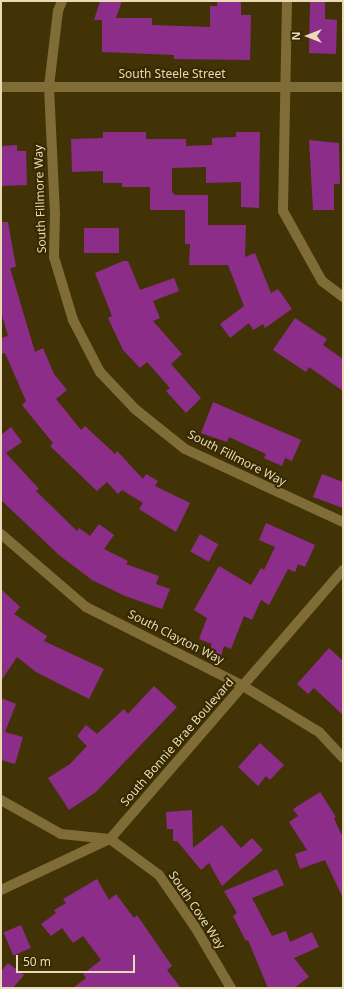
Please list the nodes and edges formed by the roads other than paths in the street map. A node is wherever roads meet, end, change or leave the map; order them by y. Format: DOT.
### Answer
graph roads {
  1 [pos="62,1"];
  2 [pos="287,1"];
  3 [pos="1,87"];
  4 [pos="49,87"];
  5 [pos="287,87"];
  6 [pos="343,87"];
  7 [pos="343,297"];
  8 [pos="343,522"];
  9 [pos="1,534"];
  10 [pos="343,570"];
  11 [pos="243,686"];
  12 [pos="343,758"];
  13 [pos="1,800"];
  14 [pos="110,840"];
  15 [pos="1,890"];
  16 [pos="231,988"];
  1 -- 4 [label="street, South Fillmore Way"];
  2 -- 5 [label="street"];
  3 -- 4 [label="street, South Steele Street"];
  4 -- 5 [label="street, South Steele Street"];
  4 -- 8 [label="street, South Fillmore Way"];
  5 -- 6 [label="street, South Steele Street"];
  5 -- 7 [label="street"];
  9 -- 11 [label="street, South Clayton Way"];
  10 -- 11 [label="street, South Bonnie Brae Boulevard"];
  11 -- 12 [label="street, South Clayton Way"];
  11 -- 14 [label="street, South Bonnie Brae Boulevard"];
  13 -- 14 [label="street, South Cove Way"];
  14 -- 15 [label="street, South Bonnie Brae Boulevard"];
  14 -- 16 [label="street, South Cove Way"];
}
